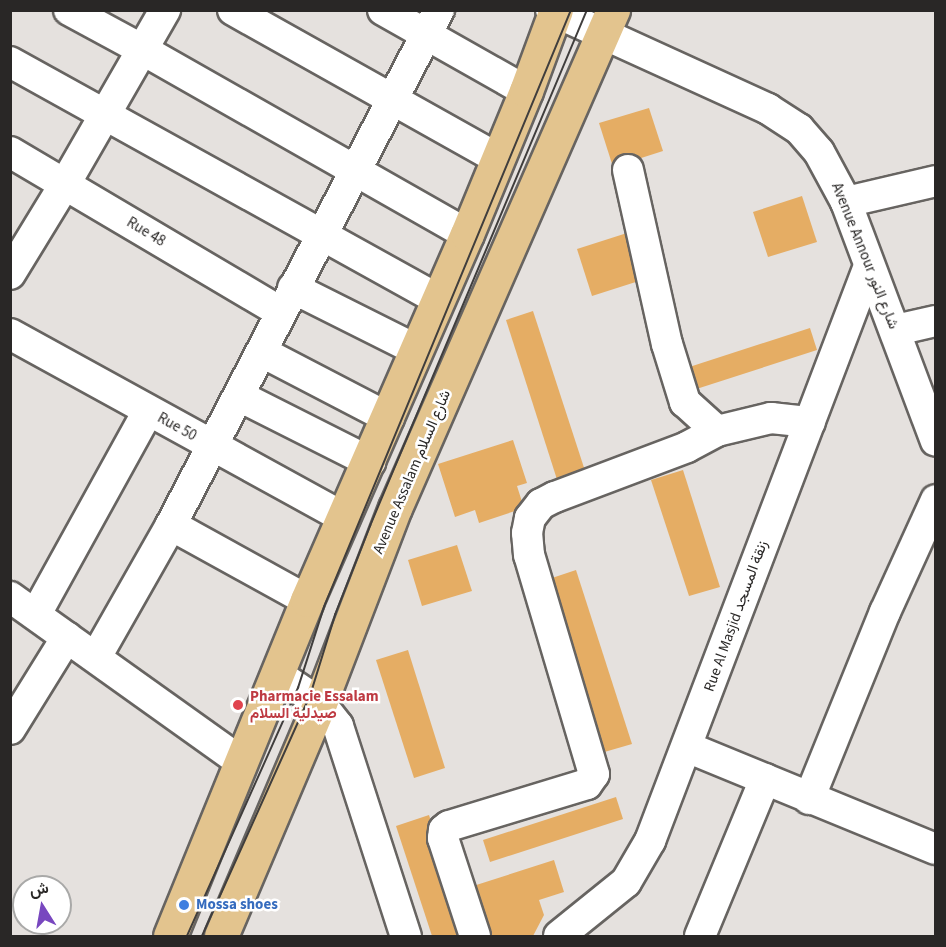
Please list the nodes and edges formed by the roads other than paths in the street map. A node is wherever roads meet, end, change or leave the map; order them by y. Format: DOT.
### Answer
graph roads {
  1 [pos="69,10"];
  2 [pos="165,10"];
  3 [pos="233,10"];
  4 [pos="383,10"];
  5 [pos="554,11"];
  6 [pos="608,22"];
  7 [pos="432,23"];
  8 [pos="143,50"];
  9 [pos="10,62"];
  10 [pos="526,92"];
  11 [pos="391,99"];
  12 [pos="104,114"];
  13 [pos="10,152"];
  14 [pos="499,159"];
  15 [pos="355,169"];
  16 [pos="628,170"];
  17 [pos="936,181"];
  18 [pos="65,184"];
  19 [pos="846,202"];
  20 [pos="467,234"];
  21 [pos="322,235"];
  22 [pos="18,243"];
  23 [pos="869,266"];
  24 [pos="10,274"];
  25 [pos="438,299"];
  26 [pos="287,300"];
  27 [pos="936,321"];
  28 [pos="896,330"];
  29 [pos="10,334"];
  30 [pos="417,350"];
  31 [pos="262,352"];
  32 [pos="239,396"];
  33 [pos="148,411"];
  34 [pos="389,418"];
  35 [pos="810,422"];
  36 [pos="717,431"];
  37 [pos="936,441"];
  38 [pos="212,447"];
  39 [pos="370,462"];
  40 [pos="936,500"];
  41 [pos="345,518"];
  42 [pos="171,525"];
  43 [pos="10,597"];
  44 [pos="308,600"];
  45 [pos="36,614"];
  46 [pos="67,638"];
  47 [pos="96,657"];
  48 [pos="277,674"];
  49 [pos="320,703"];
  50 [pos="13,720"];
  51 [pos="687,747"];
  52 [pos="240,761"];
  53 [pos="765,779"];
  54 [pos="809,799"];
  55 [pos="936,849"];
  56 [pos="567,935"];
  57 [pos="170,936"];
  58 [pos="221,936"];
  59 [pos="406,936"];
  60 [pos="475,936"];
  61 [pos="700,936"];
  1 -- 8 [label="street"];
  2 -- 8 [label="street"];
  3 -- 11 [label="street"];
  4 -- 7 [label="street"];
  5 -- 6 [label="street, Avenue Annour شارع النور"];
  5 -- 10 [label="main road"];
  6 -- 19 [label="street, Avenue Annour شارع النور"];
  6 -- 49 [label="main road, Avenue Assalam شارع السلام"];
  7 -- 10 [label="street"];
  7 -- 11 [label="street"];
  8 -- 12 [label="street"];
  8 -- 15 [label="street"];
  9 -- 12 [label="street"];
  10 -- 14 [label="main road"];
  11 -- 14 [label="street"];
  11 -- 15 [label="street"];
  12 -- 18 [label="street"];
  12 -- 21 [label="street"];
  13 -- 18 [label="street, Rue 48"];
  14 -- 20 [label="main road"];
  15 -- 20 [label="street"];
  15 -- 21 [label="street"];
  16 -- 36 [label="street"];
  17 -- 19 [label="street"];
  18 -- 22 [label="street"];
  18 -- 26 [label="street, Rue 48"];
  19 -- 23 [label="street, Avenue Annour شارع النور"];
  20 -- 25 [label="main road"];
  21 -- 25 [label="street"];
  21 -- 26 [label="street"];
  22 -- 24 [label="street"];
  23 -- 28 [label="street, Avenue Annour شارع النور"];
  23 -- 35 [label="street, Rue Al Masjid زنقة المسجد"];
  25 -- 30 [label="main road"];
  26 -- 30 [label="street, Rue 48"];
  26 -- 31 [label="street"];
  27 -- 28 [label="street"];
  28 -- 37 [label="street, Avenue Annour شارع النور"];
  29 -- 33 [label="street, Rue 50"];
  30 -- 34 [label="main road"];
  31 -- 32 [label="street"];
  31 -- 34 [label="street"];
  32 -- 38 [label="street"];
  32 -- 39 [label="street"];
  33 -- 38 [label="street, Rue 50"];
  33 -- 45 [label="street"];
  34 -- 39 [label="main road"];
  35 -- 36 [label="street"];
  35 -- 51 [label="street, Rue Al Masjid زنقة المسجد"];
  36 -- 60 [label="street"];
  38 -- 41 [label="street, Rue 50"];
  38 -- 42 [label="street"];
  39 -- 41 [label="main road"];
  40 -- 54 [label="street"];
  41 -- 44 [label="main road"];
  42 -- 44 [label="street"];
  42 -- 47 [label="street"];
  43 -- 45 [label="street"];
  44 -- 48 [label="main road"];
  45 -- 46 [label="street"];
  46 -- 47 [label="street"];
  46 -- 50 [label="street"];
  47 -- 52 [label="street"];
  48 -- 49 [label="street"];
  48 -- 52 [label="main road"];
  49 -- 58 [label="main road, Avenue Assalam شارع السلام"];
  49 -- 59 [label="street"];
  51 -- 53 [label="street"];
  51 -- 56 [label="street, Rue Al Masjid زنقة المسجد"];
  52 -- 57 [label="main road"];
  53 -- 54 [label="street"];
  53 -- 61 [label="street"];
  54 -- 55 [label="street"];
}
